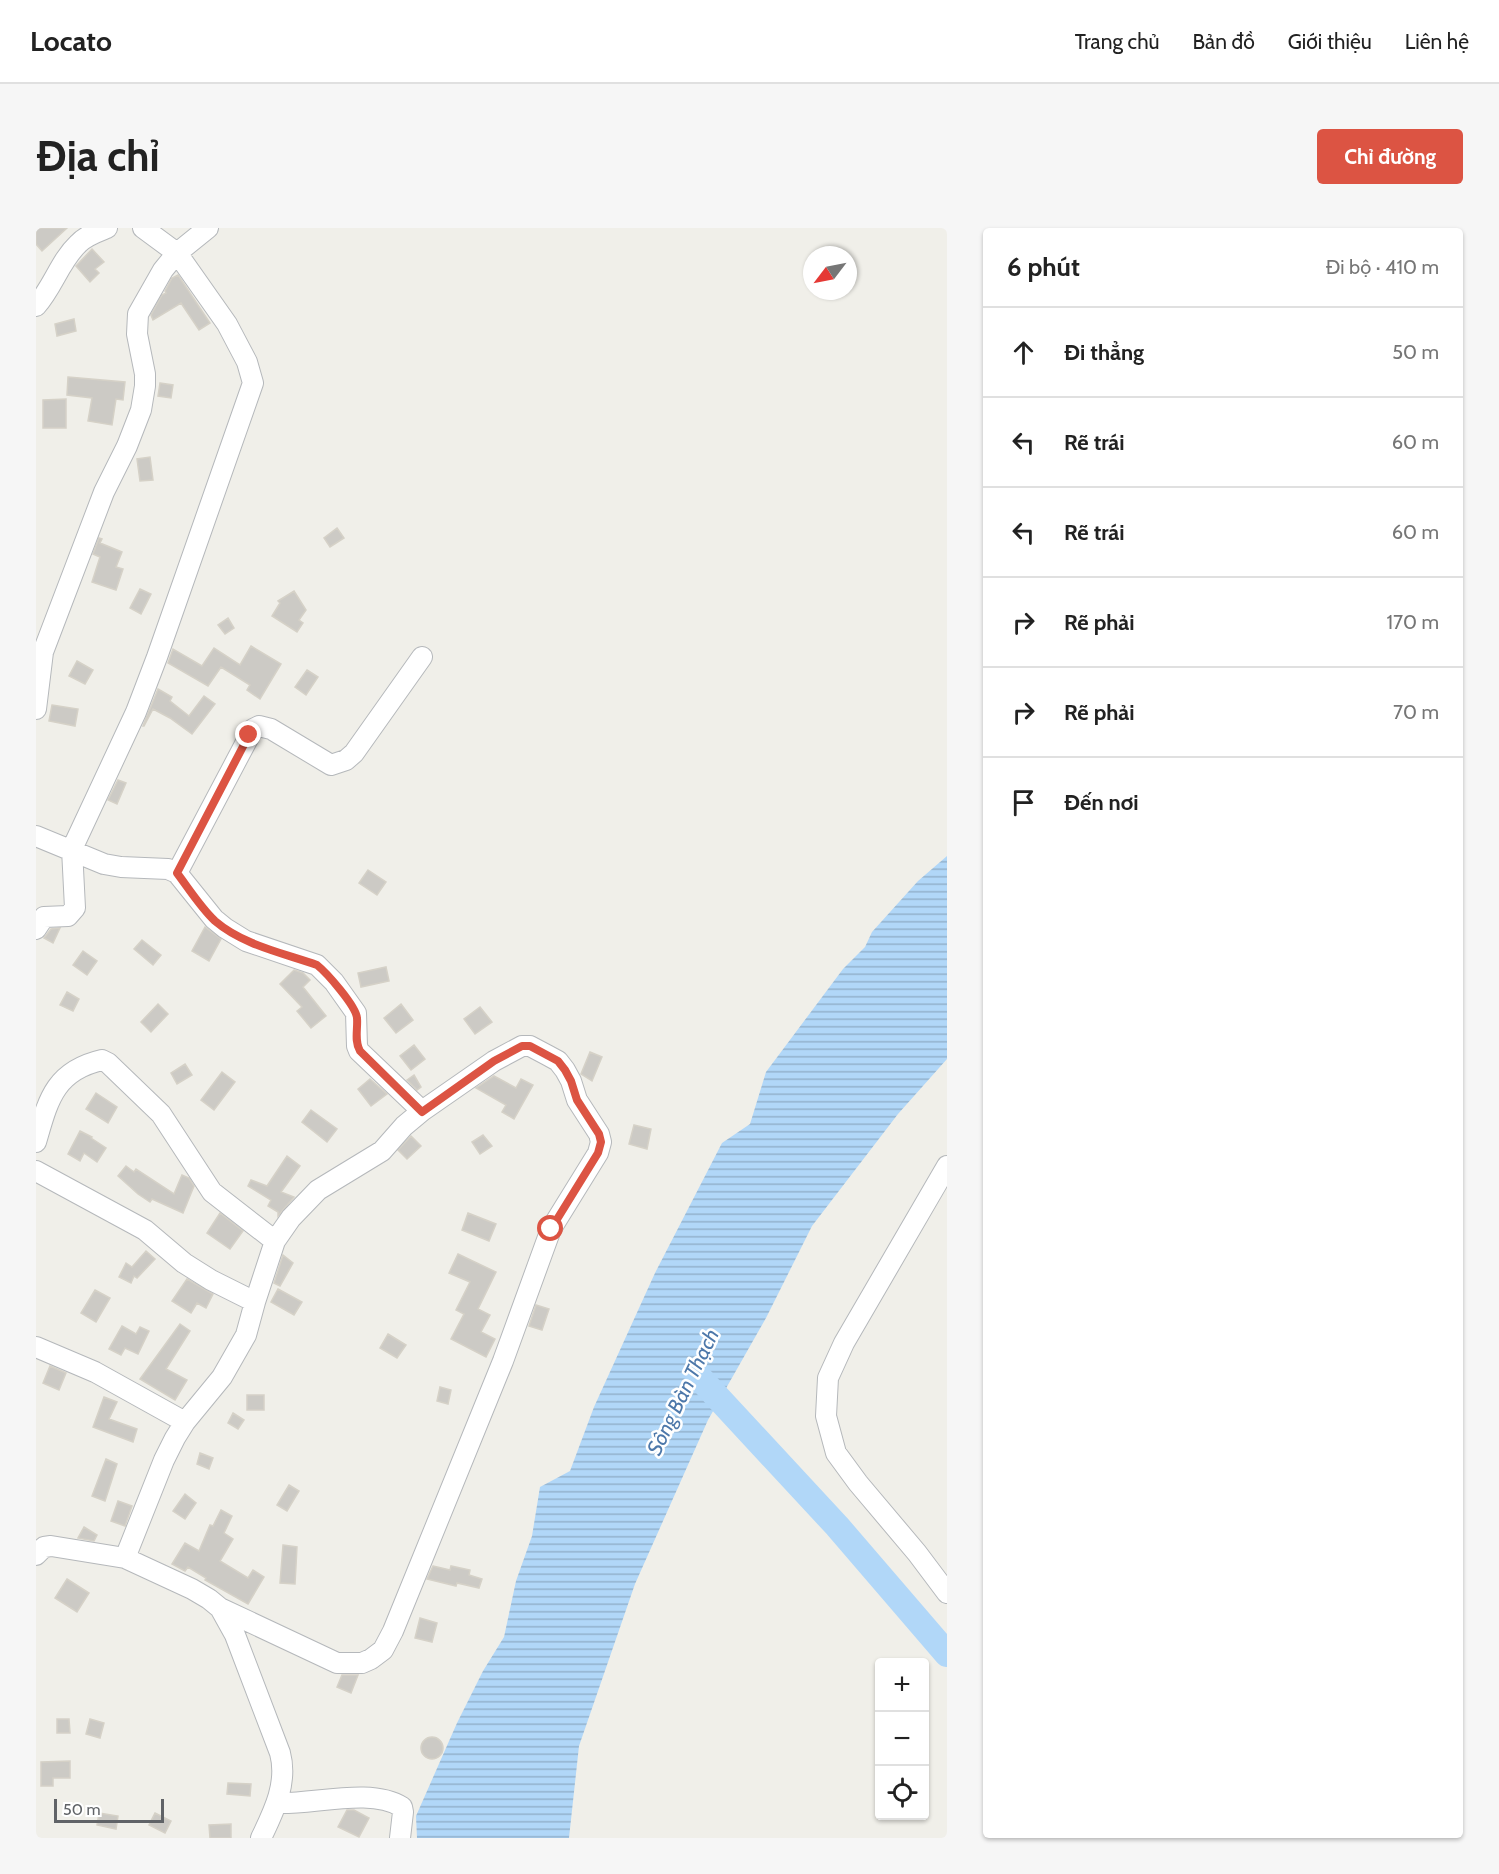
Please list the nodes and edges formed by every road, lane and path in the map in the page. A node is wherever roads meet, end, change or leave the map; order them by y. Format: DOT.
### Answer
graph roads {
  1 [pos="107,228"];
  2 [pos="142,228"];
  3 [pos="207,228"];
  4 [pos="177,253"];
  5 [pos="36,306"];
  6 [pos="422,657"];
  7 [pos="36,709"];
  8 [pos="36,836"];
  9 [pos="72,849"];
  10 [pos="177,873"];
  11 [pos="36,929"];
  12 [pos="422,1112"];
  13 [pos="36,1142"];
  14 [pos="947,1166"];
  15 [pos="36,1172"];
  16 [pos="275,1241"];
  17 [pos="255,1302"];
  18 [pos="36,1347"];
  19 [pos="185,1422"];
  20 [pos="39,1548"];
  21 [pos="125,1558"];
  22 [pos="947,1593"];
  23 [pos="220,1608"];
  24 [pos="277,1803"];
  25 [pos="261,1838"];
  26 [pos="400,1838"];
  1 -- 5 [label="street"];
  2 -- 4 [label="street"];
  3 -- 4 [label="street"];
  4 -- 7 [label="street"];
  4 -- 9 [label="street"];
  6 -- 10 [label="street"];
  8 -- 9 [label="street"];
  9 -- 10 [label="street"];
  9 -- 11 [label="street"];
  10 -- 12 [label="street"];
  12 -- 16 [label="street"];
  12 -- 23 [label="street"];
  13 -- 16 [label="street"];
  14 -- 22 [label="street"];
  15 -- 17 [label="street"];
  16 -- 17 [label="street"];
  17 -- 19 [label="street"];
  18 -- 19 [label="street"];
  19 -- 21 [label="street"];
  20 -- 21 [label="street"];
  21 -- 23 [label="street"];
  23 -- 24 [label="street"];
  24 -- 25 [label="street"];
  24 -- 26 [label="street"];
}
